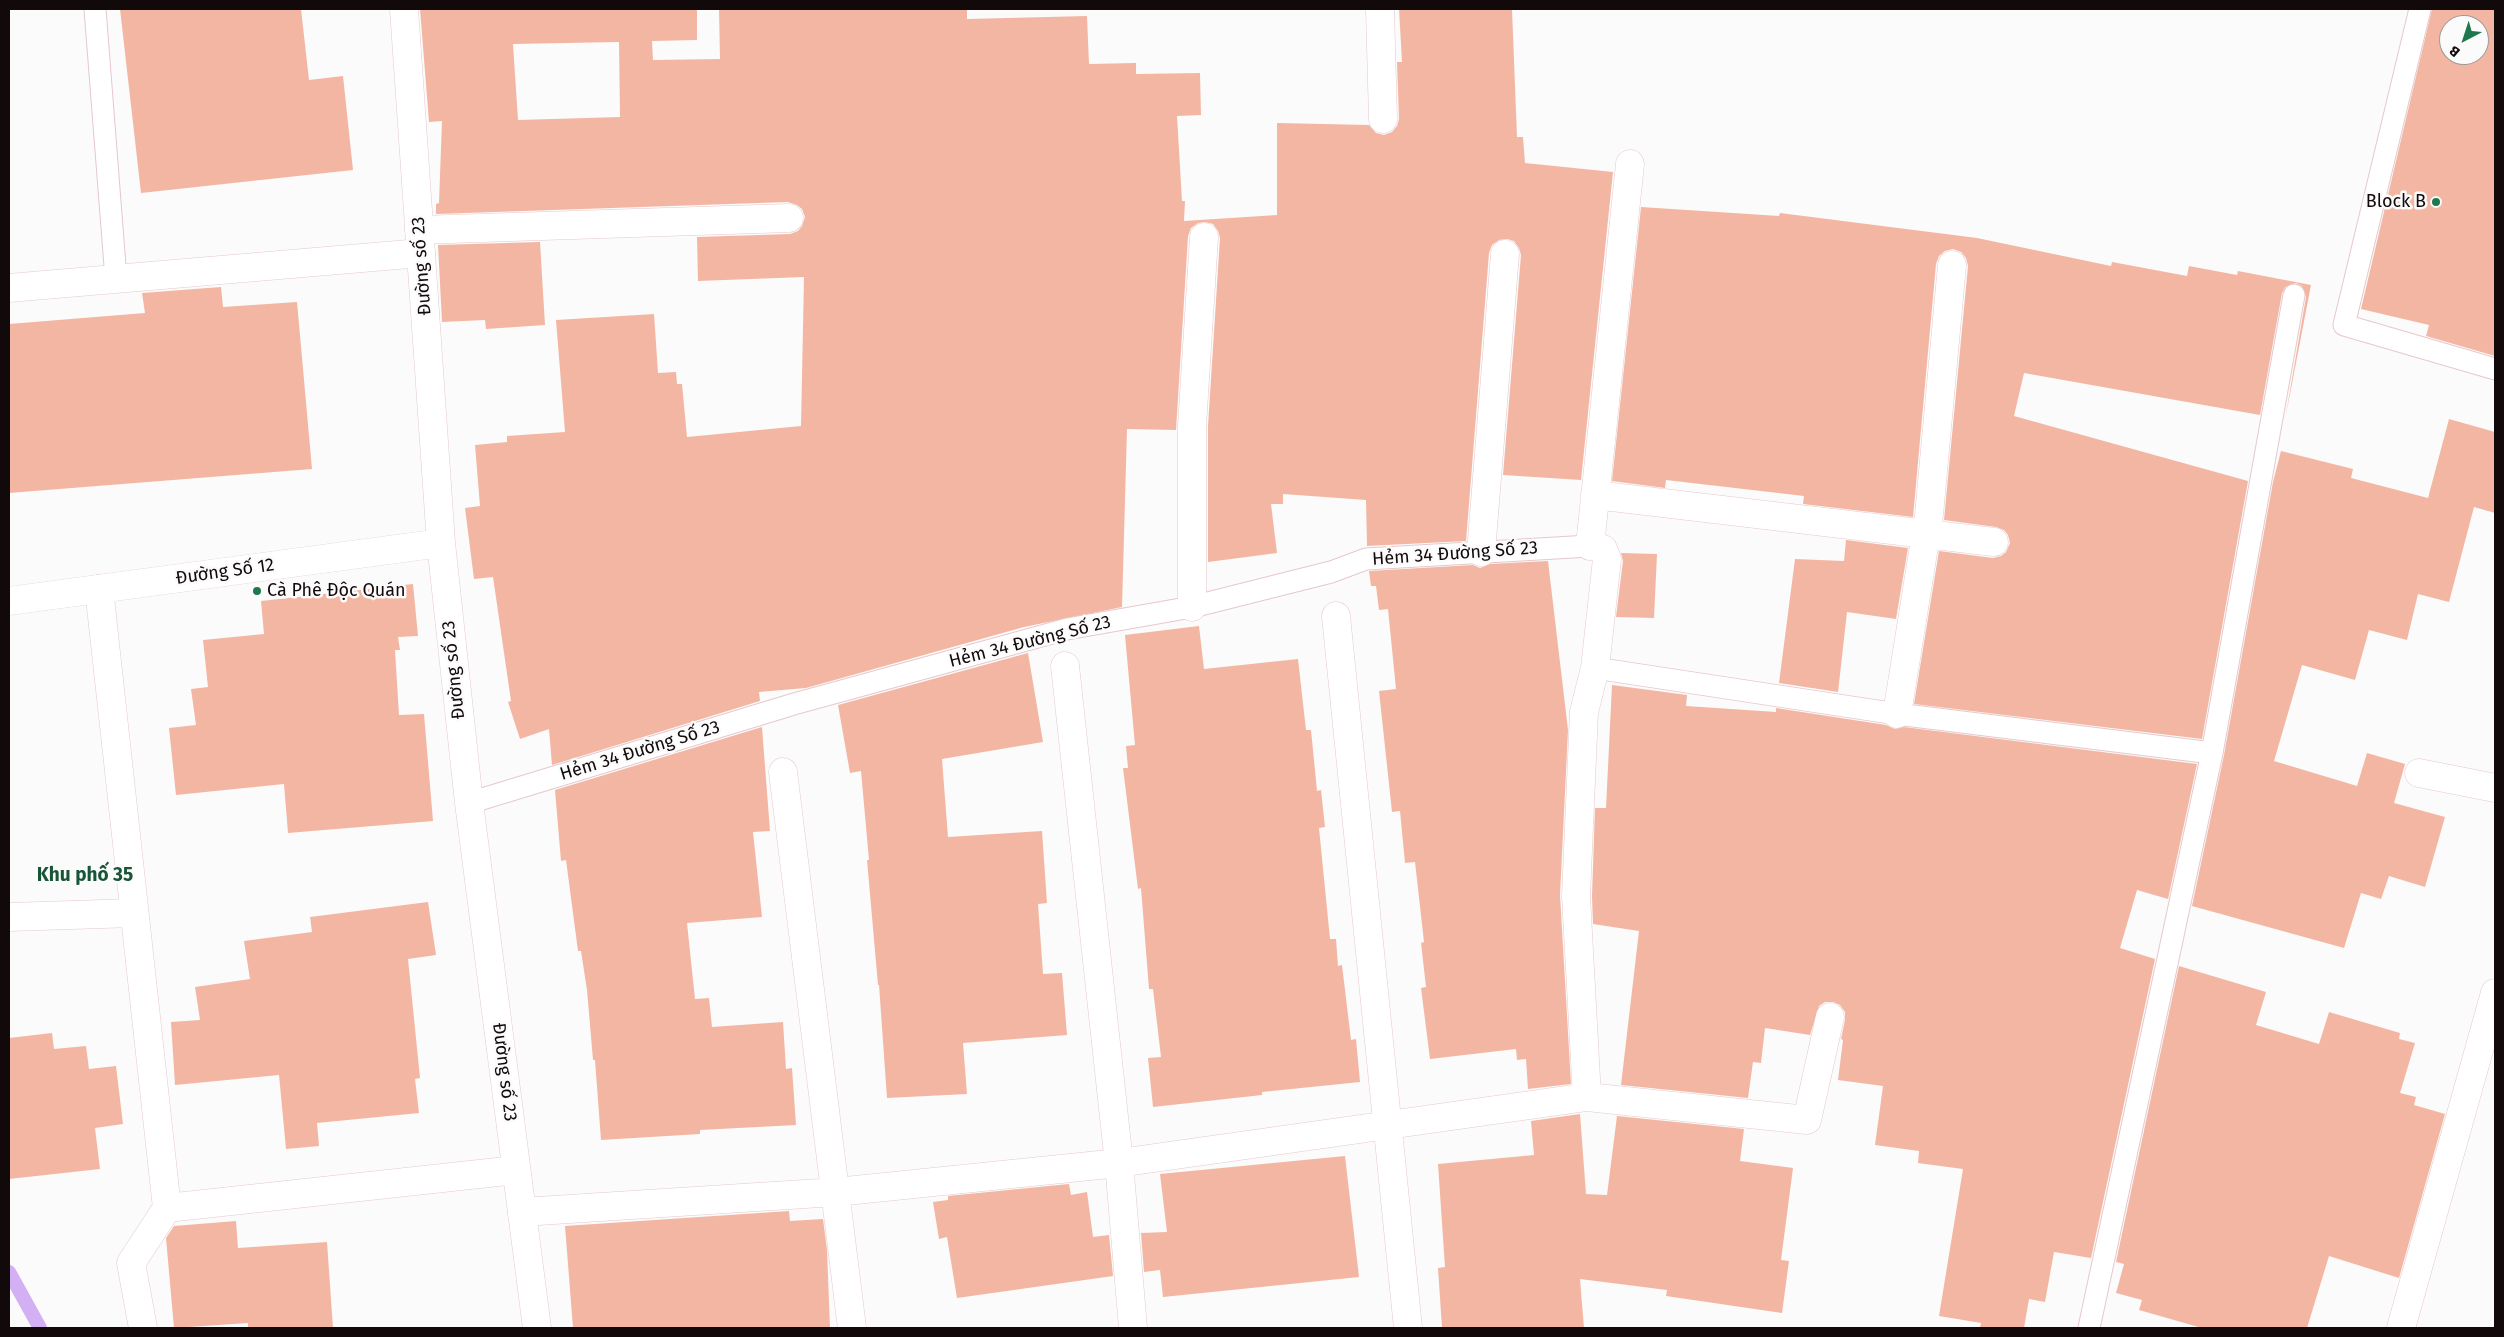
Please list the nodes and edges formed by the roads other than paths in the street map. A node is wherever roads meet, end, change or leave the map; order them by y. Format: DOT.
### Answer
graph roads {
  1 [pos="95,9"];
  2 [pos="404,9"];
  3 [pos="1380,9"];
  4 [pos="2420,9"];
  5 [pos="1383,119"];
  6 [pos="1630,164"];
  7 [pos="789,218"];
  8 [pos="1204,236"];
  9 [pos="420,242"];
  10 [pos="1505,254"];
  11 [pos="1952,266"];
  12 [pos="116,279"];
  13 [pos="9,288"];
  14 [pos="2294,295"];
  15 [pos="2495,369"];
  16 [pos="1595,495"];
  17 [pos="1925,535"];
  18 [pos="1994,542"];
  19 [pos="441,543"];
  20 [pos="1597,547"];
  21 [pos="1481,552"];
  22 [pos="99,589"];
  23 [pos="9,600"];
  24 [pos="1192,608"];
  25 [pos="1336,616"];
  26 [pos="1065,666"];
  27 [pos="1595,668"];
  28 [pos="1897,714"];
  29 [pos="2212,753"];
  30 [pos="783,772"];
  31 [pos="2419,773"];
  32 [pos="2495,788"];
  33 [pos="469,803"];
  34 [pos="134,913"];
  35 [pos="9,917"];
  36 [pos="2495,993"];
  37 [pos="1830,1017"];
  38 [pos="1587,1098"];
  39 [pos="1389,1125"];
  40 [pos="1119,1163"];
  41 [pos="516,1170"];
  42 [pos="836,1192"];
  43 [pos="167,1208"];
  44 [pos="522,1212"];
  45 [pos="142,1328"];
  46 [pos="537,1328"];
  47 [pos="852,1328"];
  48 [pos="1134,1328"];
  49 [pos="1408,1328"];
  50 [pos="2089,1328"];
  51 [pos="2401,1328"];
  1 -- 12 [label="lane"];
  2 -- 9 [label="street, Đường số 23"];
  3 -- 5 [label="street"];
  4 -- 15 [label="lane"];
  6 -- 16 [label="street"];
  7 -- 9 [label="street"];
  8 -- 24 [label="street"];
  9 -- 12 [label="street"];
  9 -- 19 [label="street, Đường số 23"];
  10 -- 21 [label="street"];
  11 -- 17 [label="street"];
  12 -- 13 [label="street"];
  14 -- 29 [label="lane"];
  16 -- 17 [label="street"];
  16 -- 20 [label="street"];
  17 -- 18 [label="street"];
  17 -- 28 [label="street"];
  19 -- 22 [label="street, Đường Số 12"];
  19 -- 33 [label="street, Đường số 23"];
  20 -- 21 [label="lane, Hẻm 34 Đường Số 23"];
  20 -- 27 [label="street"];
  21 -- 24 [label="lane, Hẻm 34 Đường Số 23"];
  22 -- 23 [label="street, Đường Số 12"];
  22 -- 34 [label="street"];
  24 -- 33 [label="lane, Hẻm 34 Đường Số 23"];
  25 -- 39 [label="street"];
  26 -- 40 [label="street"];
  27 -- 28 [label="lane"];
  27 -- 38 [label="street"];
  28 -- 29 [label="lane"];
  29 -- 50 [label="lane"];
  30 -- 42 [label="street"];
  31 -- 32 [label="street"];
  33 -- 41 [label="street, Đường số 23"];
  34 -- 35 [label="street"];
  34 -- 43 [label="street"];
  36 -- 51 [label="street"];
  37 -- 38 [label="street"];
  38 -- 39 [label="street"];
  39 -- 40 [label="street"];
  39 -- 49 [label="street"];
  40 -- 42 [label="street"];
  40 -- 48 [label="street"];
  41 -- 43 [label="street"];
  41 -- 44 [label="street, Đường số 23"];
  42 -- 44 [label="street"];
  42 -- 47 [label="street"];
  43 -- 45 [label="street"];
  44 -- 46 [label="street, Đường số 23"];
}
